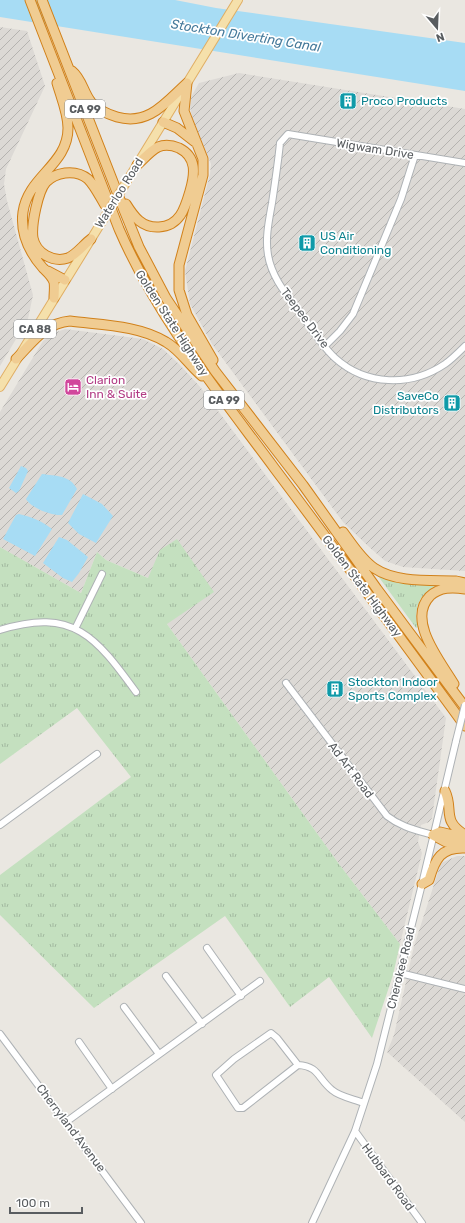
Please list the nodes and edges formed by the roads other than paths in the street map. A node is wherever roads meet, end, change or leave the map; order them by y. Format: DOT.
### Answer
graph roads {
  1 [pos="30,0"];
  2 [pos="42,0"];
  3 [pos="238,0"];
  4 [pos="68,68"];
  5 [pos="57,70"];
  6 [pos="187,83"];
  7 [pos="163,122"];
  8 [pos="286,136"];
  9 [pos="197,145"];
  10 [pos="415,155"];
  11 [pos="465,163"];
  12 [pos="137,165"];
  13 [pos="113,182"];
  14 [pos="119,229"];
  15 [pos="91,239"];
  16 [pos="44,268"];
  17 [pos="65,280"];
  18 [pos="54,298"];
  19 [pos="325,346"];
  20 [pos="465,346"];
  21 [pos="16,359"];
  22 [pos="215,372"];
  23 [pos="210,382"];
  24 [pos="0,387"];
  25 [pos="329,523"];
  26 [pos="102,574"];
  27 [pos="461,584"];
  28 [pos="465,594"];
  29 [pos="75,629"];
  30 [pos="0,630"];
  31 [pos="286,683"];
  32 [pos="136,692"];
  33 [pos="465,706"];
  34 [pos="465,726"];
  35 [pos="97,754"];
  36 [pos="445,791"];
  37 [pos="0,825"];
  38 [pos="433,835"];
  39 [pos="465,835"];
  40 [pos="465,838"];
  41 [pos="465,846"];
  42 [pos="422,884"];
  43 [pos="207,948"];
  44 [pos="400,973"];
  45 [pos="166,976"];
  46 [pos="260,981"];
  47 [pos="465,989"];
  48 [pos="241,996"];
  49 [pos="124,1007"];
  50 [pos="202,1024"];
  51 [pos="0,1034"];
  52 [pos="79,1042"];
  53 [pos="159,1054"];
  54 [pos="298,1065"];
  55 [pos="112,1089"];
  56 [pos="364,1103"];
  57 [pos="66,1122"];
  58 [pos="355,1131"];
  59 [pos="138,1222"];
  60 [pos="312,1223"];
  61 [pos="422,1223"];
  1 -- 5 [label="highway, Golden State Highway / CA 99"];
  2 -- 4 [label="highway, Golden State Highway / CA 99"];
  3 -- 6 [label="main road, Waterloo Road"];
  4 -- 6 [label="highway"];
  4 -- 13 [label="highway, Golden State Highway / CA 99"];
  5 -- 14 [label="highway, Golden State Highway / CA 99"];
  5 -- 16 [label="highway"];
  6 -- 7 [label="main road, Waterloo Road"];
  6 -- 9 [label="highway"];
  7 -- 9 [label="highway"];
  7 -- 12 [label="main road, Waterloo Road / CA 88"];
  8 -- 10 [label="street, Wigwam Drive"];
  8 -- 19 [label="street, Teepee Drive"];
  9 -- 22 [label="highway"];
  10 -- 11 [label="street, Wigwam Drive"];
  10 -- 19 [label="street"];
  12 -- 13 [label="highway"];
  12 -- 15 [label="main road, Waterloo Road / CA 88, bridge"];
  13 -- 22 [label="highway, Golden State Highway / CA 99"];
  14 -- 15 [label="highway"];
  14 -- 23 [label="highway, Golden State Highway / CA 99"];
  15 -- 17 [label="main road, Waterloo Road / CA 88"];
  16 -- 17 [label="highway"];
  16 -- 18 [label="highway"];
  17 -- 18 [label="main road, Waterloo Road / CA 88"];
  18 -- 21 [label="main road, Waterloo Road / CA 88"];
  19 -- 20 [label="street, Teepee Drive"];
  21 -- 23 [label="highway"];
  21 -- 24 [label="main road, Waterloo Road / CA 88"];
  22 -- 25 [label="highway, Golden State Highway / CA 99"];
  23 -- 34 [label="highway, Golden State Highway / CA 99"];
  25 -- 27 [label="highway"];
  25 -- 33 [label="highway, Golden State Highway / CA 99"];
  26 -- 29 [label="street"];
  27 -- 28 [label="highway"];
  27 -- 33 [label="highway"];
  29 -- 30 [label="street"];
  29 -- 32 [label="street"];
  31 -- 38 [label="street, Ad Art Road"];
  33 -- 36 [label="street, Cherokee Road, bridge"];
  35 -- 37 [label="street"];
  36 -- 38 [label="street, Cherokee Road"];
  36 -- 39 [label="highway"];
  38 -- 40 [label="highway"];
  38 -- 41 [label="highway"];
  38 -- 42 [label="street, Cherokee Road"];
  41 -- 42 [label="highway"];
  42 -- 44 [label="street, Cherokee Road"];
  43 -- 48 [label="street"];
  44 -- 47 [label="street"];
  44 -- 56 [label="street, Cherokee Road"];
  45 -- 50 [label="street"];
  46 -- 48 [label="street"];
  48 -- 50 [label="street"];
  49 -- 53 [label="street"];
  50 -- 53 [label="street"];
  51 -- 57 [label="street, Cherryland Avenue"];
  52 -- 55 [label="street"];
  53 -- 55 [label="street"];
  54 -- 54 [label="street"];
  54 -- 56 [label="street"];
  55 -- 57 [label="street"];
  56 -- 58 [label="street, Cherokee Road"];
  57 -- 59 [label="street, Cherryland Avenue"];
  58 -- 60 [label="street, Cherokee Road"];
  58 -- 61 [label="street, Hubbard Road"];
}
